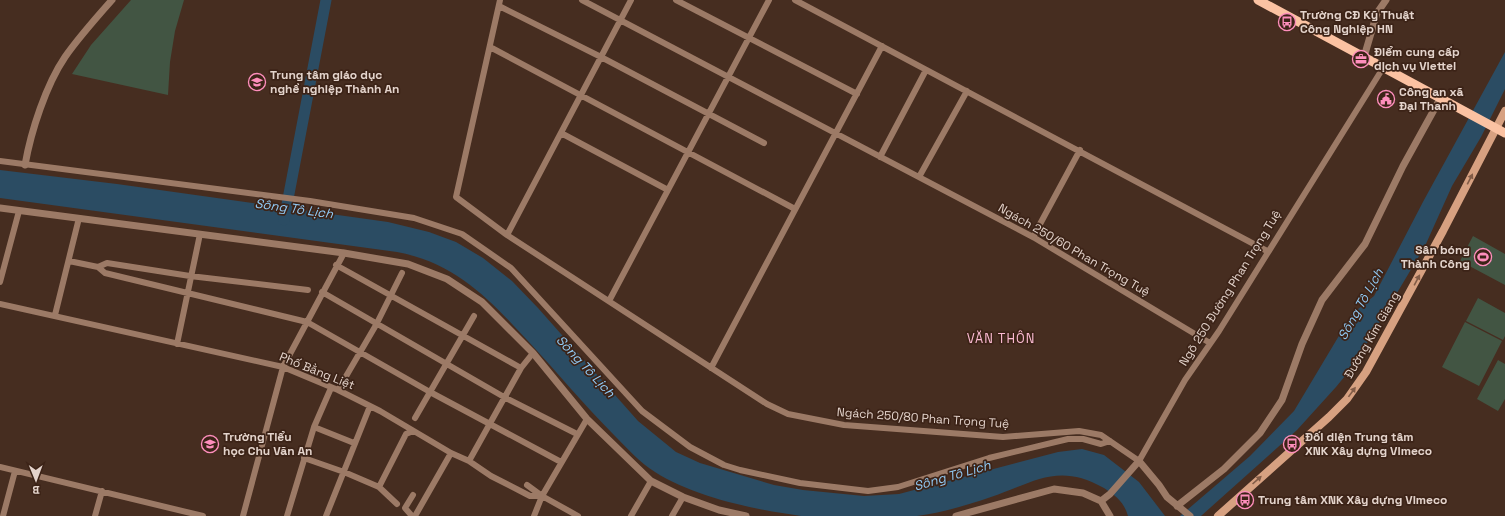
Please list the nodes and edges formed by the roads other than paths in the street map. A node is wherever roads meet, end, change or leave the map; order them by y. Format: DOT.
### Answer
graph roads {
  1 [pos="112,0"];
  2 [pos="582,0"];
  3 [pos="631,0"];
  4 [pos="676,0"];
  5 [pos="769,0"];
  6 [pos="795,0"];
  7 [pos="1258,0"];
  8 [pos="1386,0"];
  9 [pos="500,3"];
  10 [pos="620,20"];
  11 [pos="749,38"];
  12 [pos="882,46"];
  13 [pos="490,47"];
  14 [pos="601,57"];
  15 [pos="1364,57"];
  16 [pos="1383,68"];
  17 [pos="926,70"];
  18 [pos="728,77"];
  19 [pos="967,91"];
  20 [pos="856,94"];
  21 [pos="581,95"];
  22 [pos="1440,99"];
  23 [pos="1505,111"];
  24 [pos="708,114"];
  25 [pos="1493,127"];
  26 [pos="561,133"];
  27 [pos="1505,133"];
  28 [pos="836,134"];
  29 [pos="764,143"];
  30 [pos="1080,150"];
  31 [pos="688,152"];
  32 [pos="880,157"];
  33 [pos="0,161"];
  34 [pos="25,165"];
  35 [pos="922,178"];
  36 [pos="668,190"];
  37 [pos="0,208"];
  38 [pos="795,209"];
  39 [pos="19,211"];
  40 [pos="79,218"];
  41 [pos="200,234"];
  42 [pos="507,235"];
  43 [pos="1033,237"];
  44 [pos="1267,251"];
  45 [pos="344,253"];
  46 [pos="0,256"];
  47 [pos="7,257"];
  48 [pos="69,261"];
  49 [pos="336,265"];
  50 [pos="98,267"];
  51 [pos="402,273"];
  52 [pos="190,276"];
  53 [pos="0,282"];
  54 [pos="308,290"];
  55 [pos="187,292"];
  56 [pos="322,292"];
  57 [pos="392,296"];
  58 [pos="609,301"];
  59 [pos="0,304"];
  60 [pos="55,315"];
  61 [pos="474,316"];
  62 [pos="306,322"];
  63 [pos="376,325"];
  64 [pos="462,336"];
  65 [pos="1210,343"];
  66 [pos="177,344"];
  67 [pos="360,351"];
  68 [pos="533,353"];
  69 [pos="446,364"];
  70 [pos="283,367"];
  71 [pos="521,368"];
  72 [pos="711,368"];
  73 [pos="331,388"];
  74 [pos="338,390"];
  75 [pos="430,392"];
  76 [pos="504,397"];
  77 [pos="370,406"];
  78 [pos="415,418"];
  79 [pos="587,419"];
  80 [pos="490,424"];
  81 [pos="314,428"];
  82 [pos="413,431"];
  83 [pos="577,434"];
  84 [pos="1110,441"];
  85 [pos="354,443"];
  86 [pos="451,453"];
  87 [pos="304,458"];
  88 [pos="469,461"];
  89 [pos="1139,461"];
  90 [pos="561,462"];
  91 [pos="0,467"];
  92 [pos="15,471"];
  93 [pos="344,472"];
  94 [pos="651,481"];
  95 [pos="527,485"];
  96 [pos="379,487"];
  97 [pos="102,491"];
  98 [pos="413,495"];
  99 [pos="542,496"];
  100 [pos="683,497"];
  101 [pos="1101,501"];
  102 [pos="397,504"];
  103 [pos="1179,508"];
  104 [pos="718,513"];
  105 [pos="186,514"];
  106 [pos="5,515"];
  107 [pos="95,516"];
  108 [pos="203,516"];
  109 [pos="243,516"];
  110 [pos="287,516"];
  111 [pos="326,516"];
  112 [pos="414,516"];
  113 [pos="534,516"];
  114 [pos="578,516"];
  115 [pos="631,516"];
  116 [pos="672,516"];
  117 [pos="746,516"];
  118 [pos="956,516"];
  119 [pos="1110,516"];
  120 [pos="1190,516"];
  121 [pos="1218,516"];
  1 -- 34 [label="street"];
  2 -- 10 [label="street, Ngách 250/60 Phan Trọng Tuệ"];
  3 -- 10 [label="street"];
  4 -- 11 [label="street"];
  5 -- 11 [label="street"];
  6 -- 12 [label="street"];
  7 -- 15 [label="main road"];
  8 -- 15 [label="street"];
  9 -- 13 [label="street"];
  9 -- 14 [label="street"];
  10 -- 14 [label="street"];
  10 -- 18 [label="street, Ngách 250/60 Phan Trọng Tuệ"];
  11 -- 18 [label="street"];
  11 -- 20 [label="street"];
  12 -- 17 [label="street"];
  12 -- 20 [label="street"];
  13 -- 21 [label="street"];
  13 -- 42 [label="street, Ngách 250/80 Phan Trọng Tuệ"];
  14 -- 21 [label="street"];
  14 -- 24 [label="street"];
  15 -- 16 [label="main road"];
  16 -- 22 [label="main road"];
  16 -- 44 [label="street, Ngõ 250 Đường Phan Trọng Tuệ"];
  17 -- 19 [label="street"];
  17 -- 32 [label="street"];
  18 -- 24 [label="street"];
  18 -- 28 [label="street, Ngách 250/60 Phan Trọng Tuệ"];
  19 -- 30 [label="street"];
  19 -- 35 [label="street"];
  20 -- 28 [label="street"];
  21 -- 26 [label="street"];
  21 -- 31 [label="street"];
  22 -- 25 [label="main road"];
  22 -- 103 [label="street"];
  23 -- 25 [label="main road, Đường Kim Giang"];
  24 -- 29 [label="street"];
  24 -- 31 [label="street"];
  25 -- 27 [label="main road"];
  121 -- 25 [label="main road, Đường Kim Giang, one-way"];
  26 -- 36 [label="street"];
  26 -- 42 [label="street"];
  28 -- 32 [label="street, Ngách 250/60 Phan Trọng Tuệ"];
  28 -- 38 [label="street"];
  30 -- 43 [label="street"];
  30 -- 44 [label="street"];
  31 -- 36 [label="street"];
  31 -- 38 [label="street"];
  32 -- 35 [label="street, Ngách 250/60 Phan Trọng Tuệ"];
  33 -- 34 [label="street"];
  34 -- 84 [label="street"];
  35 -- 43 [label="street, Ngách 250/60 Phan Trọng Tuệ"];
  36 -- 58 [label="street"];
  37 -- 39 [label="street"];
  38 -- 72 [label="street"];
  39 -- 40 [label="street"];
  39 -- 47 [label="street"];
  40 -- 41 [label="street"];
  40 -- 48 [label="street"];
  41 -- 45 [label="street"];
  41 -- 52 [label="street"];
  42 -- 58 [label="street, Ngách 250/80 Phan Trọng Tuệ"];
  43 -- 65 [label="street, Ngách 250/60 Phan Trọng Tuệ"];
  44 -- 65 [label="street, Ngõ 250 Đường Phan Trọng Tuệ"];
  45 -- 49 [label="street"];
  45 -- 68 [label="street"];
  46 -- 47 [label="street"];
  47 -- 53 [label="street"];
  48 -- 50 [label="street"];
  48 -- 60 [label="street"];
  49 -- 56 [label="street"];
  49 -- 57 [label="street"];
  50 -- 52 [label="street"];
  50 -- 55 [label="street"];
  51 -- 57 [label="street"];
  52 -- 54 [label="street"];
  52 -- 55 [label="street"];
  55 -- 62 [label="street"];
  55 -- 66 [label="street"];
  56 -- 62 [label="street"];
  56 -- 63 [label="street"];
  57 -- 63 [label="street"];
  57 -- 64 [label="street"];
  58 -- 72 [label="street, Ngách 250/80 Phan Trọng Tuệ"];
  59 -- 60 [label="street, Phố Bằng Liệt"];
  60 -- 66 [label="street, Phố Bằng Liệt"];
  61 -- 64 [label="street"];
  62 -- 67 [label="street"];
  62 -- 70 [label="street"];
  63 -- 67 [label="street"];
  63 -- 69 [label="street"];
  64 -- 69 [label="street"];
  64 -- 71 [label="street"];
  65 -- 89 [label="street, Ngõ 250 Đường Phan Trọng Tuệ"];
  66 -- 70 [label="street, Phố Bằng Liệt"];
  67 -- 74 [label="street"];
  67 -- 75 [label="street"];
  68 -- 71 [label="street"];
  68 -- 79 [label="street"];
  69 -- 75 [label="street"];
  69 -- 76 [label="street"];
  70 -- 73 [label="street, Phố Bằng Liệt"];
  70 -- 109 [label="street"];
  71 -- 76 [label="street"];
  72 -- 84 [label="street, Ngách 250/80 Phan Trọng Tuệ"];
  73 -- 74 [label="street, Phố Bằng Liệt"];
  73 -- 81 [label="street"];
  74 -- 77 [label="street, Phố Bằng Liệt"];
  75 -- 78 [label="street"];
  75 -- 80 [label="street"];
  76 -- 80 [label="street"];
  76 -- 83 [label="street"];
  77 -- 82 [label="street, Phố Bằng Liệt"];
  77 -- 85 [label="street"];
  79 -- 83 [label="street"];
  79 -- 94 [label="street"];
  80 -- 88 [label="street"];
  80 -- 90 [label="street"];
  81 -- 85 [label="street"];
  81 -- 87 [label="street"];
  82 -- 86 [label="street, Phố Bằng Liệt"];
  82 -- 96 [label="street"];
  83 -- 90 [label="street"];
  84 -- 89 [label="street, Ngách 250/80 Phan Trọng Tuệ"];
  85 -- 93 [label="street"];
  86 -- 88 [label="street, Phố Bằng Liệt"];
  86 -- 112 [label="street"];
  87 -- 93 [label="street"];
  87 -- 110 [label="street"];
  88 -- 99 [label="street, Phố Bằng Liệt"];
  89 -- 101 [label="street, Ngõ 250 Đường Phan Trọng Tuệ"];
  89 -- 103 [label="street"];
  90 -- 99 [label="street"];
  91 -- 92 [label="street"];
  92 -- 97 [label="street"];
  92 -- 106 [label="street"];
  93 -- 96 [label="street"];
  93 -- 111 [label="street"];
  94 -- 100 [label="street"];
  94 -- 115 [label="street"];
  95 -- 99 [label="street"];
  96 -- 102 [label="street"];
  97 -- 105 [label="street"];
  97 -- 107 [label="street"];
  98 -- 112 [label="street"];
  99 -- 113 [label="street"];
  99 -- 114 [label="street, Phố Bằng Liệt"];
  100 -- 104 [label="street"];
  100 -- 116 [label="street"];
  101 -- 118 [label="street"];
  101 -- 119 [label="street"];
  103 -- 120 [label="street"];
  104 -- 117 [label="street"];
  105 -- 108 [label="street"];
}
